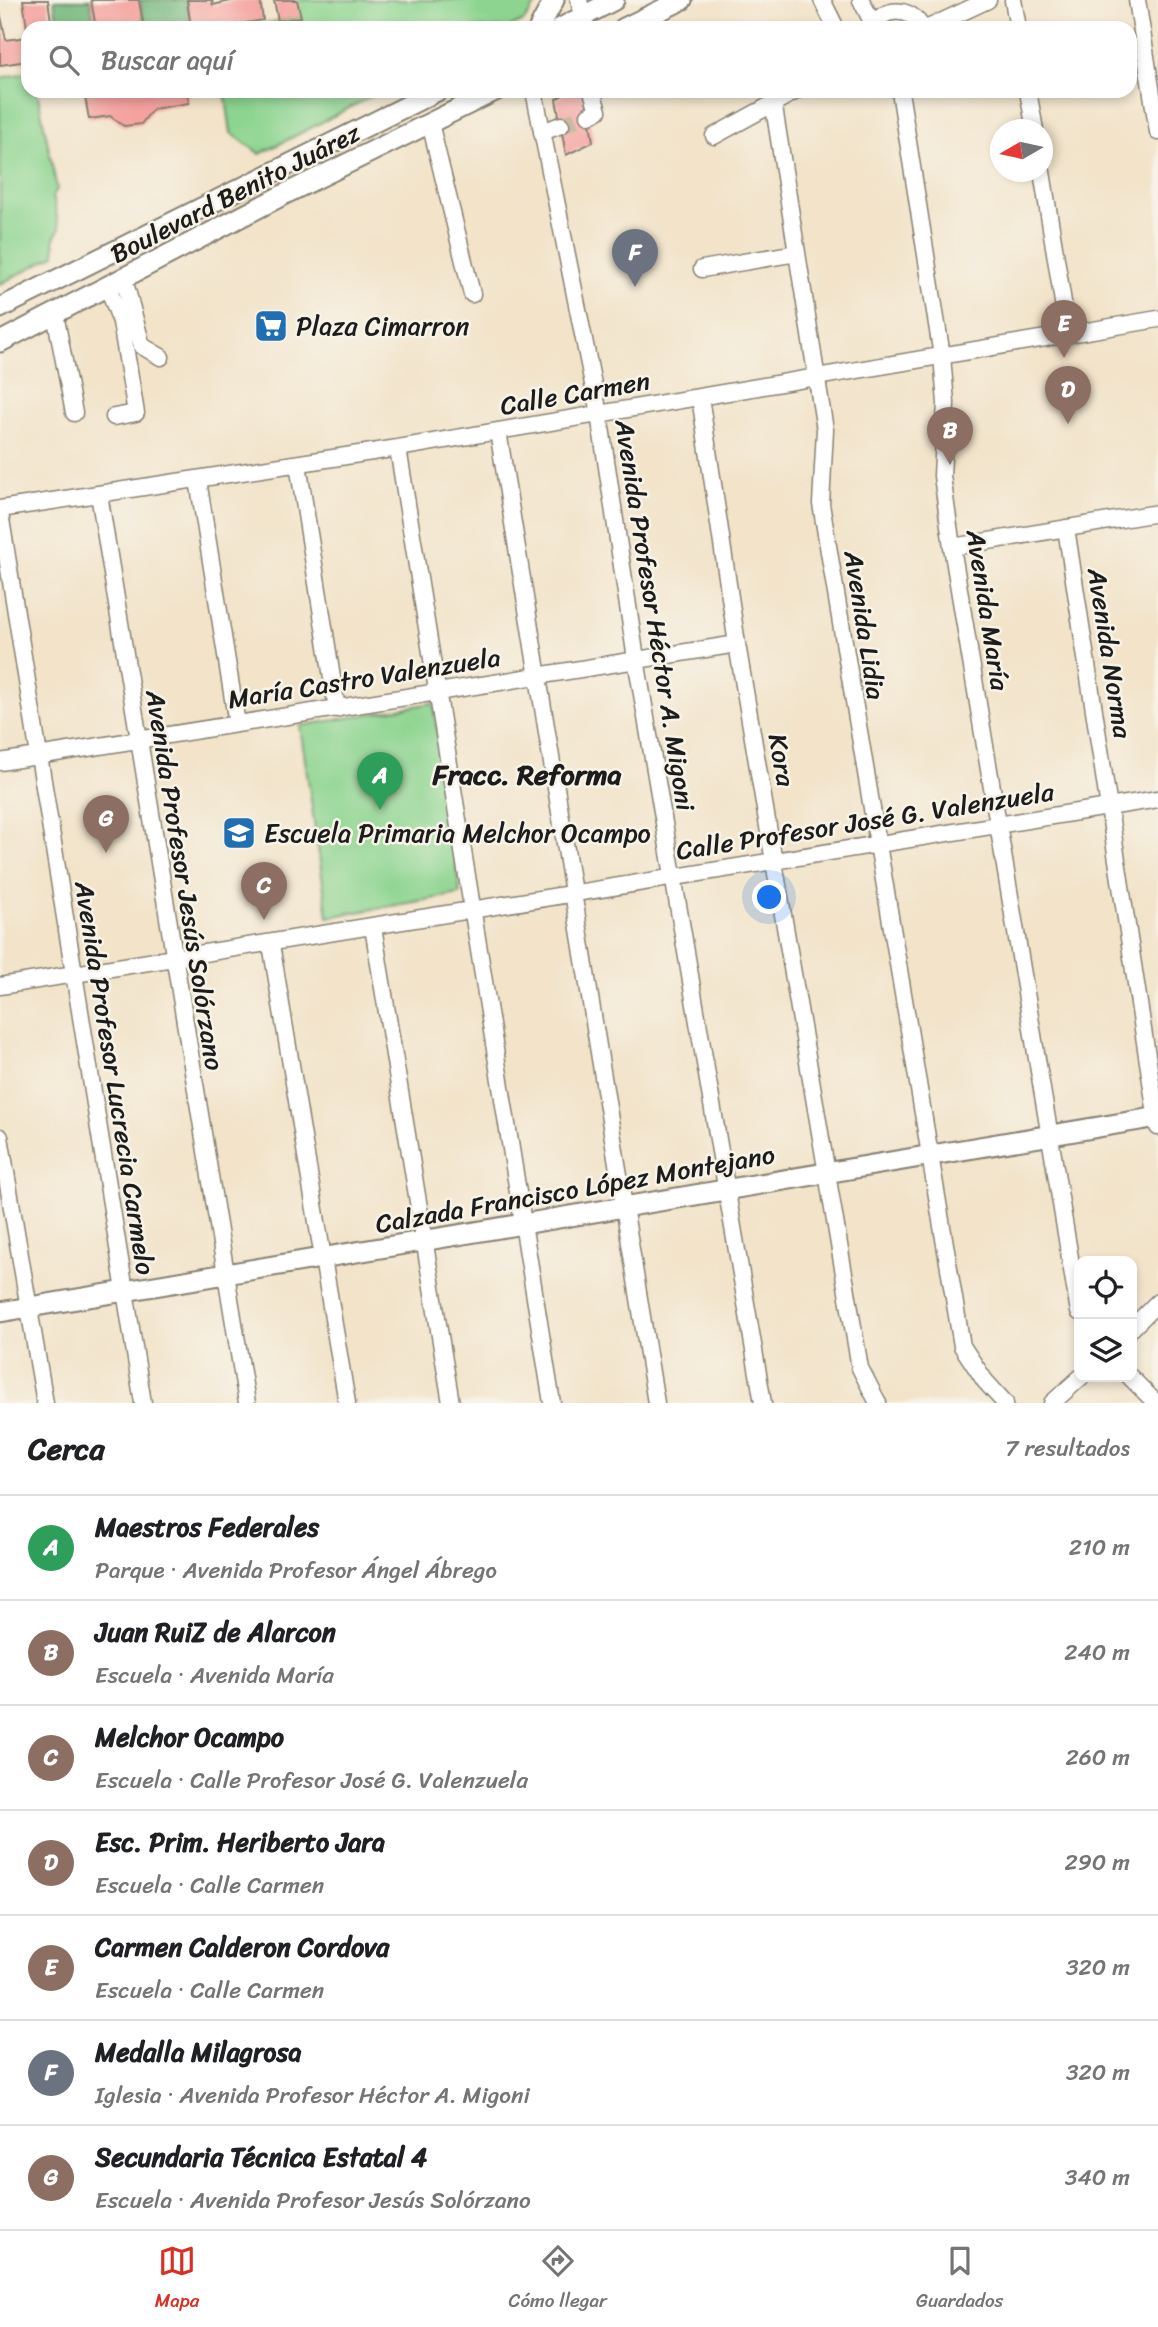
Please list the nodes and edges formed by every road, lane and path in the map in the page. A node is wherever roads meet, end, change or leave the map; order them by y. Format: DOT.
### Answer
graph roads {
  1 [pos="554,0"];
  2 [pos="614,0"];
  3 [pos="682,0"];
  4 [pos="822,0"];
  5 [pos="861,0"];
  6 [pos="988,0"];
  7 [pos="1013,0"];
  8 [pos="1137,0"];
  9 [pos="889,6"];
  10 [pos="582,15"];
  11 [pos="543,21"];
  12 [pos="638,21"];
  13 [pos="832,21"];
  14 [pos="870,21"];
  15 [pos="876,21"];
  16 [pos="916,21"];
  17 [pos="943,21"];
  18 [pos="1017,21"];
  19 [pos="423,98"];
  20 [pos="481,98"];
  21 [pos="535,98"];
  22 [pos="594,98"];
  23 [pos="780,98"];
  24 [pos="901,98"];
  25 [pos="1029,98"];
  26 [pos="773,101"];
  27 [pos="589,114"];
  28 [pos="1033,119"];
  29 [pos="430,123"];
  30 [pos="561,125"];
  31 [pos="542,132"];
  32 [pos="1158,132"];
  33 [pos="714,136"];
  34 [pos="1044,182"];
  35 [pos="797,253"];
  36 [pos="702,269"];
  37 [pos="116,283"];
  38 [pos="472,294"];
  39 [pos="0,308"];
  40 [pos="55,314"];
  41 [pos="1158,319"];
  42 [pos="1068,333"];
  43 [pos="0,342"];
  44 [pos="942,356"];
  45 [pos="161,358"];
  46 [pos="818,377"];
  47 [pos="700,397"];
  48 [pos="74,413"];
  49 [pos="599,414"];
  50 [pos="114,417"];
  51 [pos="498,431"];
  52 [pos="398,448"];
  53 [pos="298,464"];
  54 [pos="198,480"];
  55 [pos="99,494"];
  56 [pos="0,511"];
  57 [pos="1158,513"];
  58 [pos="1066,528"];
  59 [pos="952,547"];
  60 [pos="737,644"];
  61 [pos="636,659"];
  62 [pos="536,675"];
  63 [pos="438,693"];
  64 [pos="337,709"];
  65 [pos="237,724"];
  66 [pos="137,740"];
  67 [pos="38,756"];
  68 [pos="0,762"];
  69 [pos="1158,799"];
  70 [pos="1110,806"];
  71 [pos="998,823"];
  72 [pos="876,842"];
  73 [pos="774,860"];
  74 [pos="673,877"];
  75 [pos="572,894"];
  76 [pos="472,911"];
  77 [pos="373,927"];
  78 [pos="271,944"];
  79 [pos="173,960"];
  80 [pos="74,975"];
  81 [pos="0,986"];
  82 [pos="1158,1120"];
  83 [pos="1048,1135"];
  84 [pos="0,1136"];
  85 [pos="930,1156"];
  86 [pos="828,1172"];
  87 [pos="725,1190"];
  88 [pos="624,1206"];
  89 [pos="524,1224"];
  90 [pos="425,1241"];
  91 [pos="322,1258"];
  92 [pos="226,1274"];
  93 [pos="1074,1283"];
  94 [pos="125,1291"];
  95 [pos="1158,1302"];
  96 [pos="30,1307"];
  97 [pos="0,1312"];
  98 [pos="1137,1323"];
  99 [pos="1075,1382"];
  100 [pos="1135,1382"];
  101 [pos="46,1403"];
  102 [pos="143,1403"];
  103 [pos="247,1403"];
  104 [pos="346,1403"];
  105 [pos="451,1403"];
  106 [pos="552,1403"];
  107 [pos="656,1403"];
  108 [pos="763,1403"];
  109 [pos="878,1403"];
  110 [pos="1005,1403"];
  111 [pos="1052,1403"];
  112 [pos="1156,1403"];
  1 -- 11 [label="main road"];
  2 -- 10 [label="main road"];
  3 -- 12 [label="main road"];
  4 -- 13 [label="street"];
  5 -- 14 [label="street"];
  6 -- 17 [label="street"];
  7 -- 18 [label="street"];
  8 -- 32 [label="street"];
  9 -- 15 [label="street"];
  9 -- 16 [label="street"];
  19 -- 39 [label="main road, Boulevard Benito Juárez"];
  20 -- 29 [label="main road, Boulevard Benito Juárez"];
  21 -- 31 [label="street, Avenida Profesor Héctor A. Migoni"];
  22 -- 27 [label="street"];
  23 -- 26 [label="street"];
  24 -- 44 [label="street, Avenida María"];
  25 -- 28 [label="street"];
  26 -- 33 [label="street"];
  26 -- 35 [label="street, Avenida Lidia"];
  29 -- 37 [label="main road, Boulevard Benito Juárez"];
  29 -- 38 [label="street"];
  30 -- 31 [label="street"];
  31 -- 49 [label="street, Avenida Profesor Héctor A. Migoni"];
  34 -- 42 [label="street"];
  35 -- 36 [label="street"];
  35 -- 46 [label="street, Avenida Lidia"];
  37 -- 40 [label="main road, Boulevard Benito Juárez"];
  37 -- 45 [label="street"];
  37 -- 50 [label="street"];
  40 -- 43 [label="main road, Boulevard Benito Juárez"];
  40 -- 48 [label="street"];
  41 -- 42 [label="street, Calle Carmen"];
  42 -- 44 [label="street, Calle Carmen"];
  44 -- 46 [label="street, Calle Carmen"];
  44 -- 59 [label="street, Avenida María"];
  46 -- 47 [label="street, Calle Carmen"];
  46 -- 72 [label="street, Avenida Lidia"];
  47 -- 49 [label="street, Calle Carmen"];
  47 -- 60 [label="street, Kora"];
  49 -- 51 [label="street, Calle Carmen"];
  49 -- 61 [label="street, Avenida Profesor Héctor A. Migoni"];
  51 -- 52 [label="street, Calle Carmen"];
  51 -- 62 [label="street"];
  52 -- 53 [label="street, Calle Carmen"];
  52 -- 63 [label="street"];
  53 -- 54 [label="street, Calle Carmen"];
  53 -- 64 [label="street"];
  54 -- 55 [label="street, Calle Carmen"];
  54 -- 65 [label="street"];
  55 -- 56 [label="street, Calle Carmen"];
  55 -- 66 [label="street, Avenida Profesor Jesús Solórzano"];
  56 -- 67 [label="street, Avenida Profesor Lucrecia Carmelo"];
  57 -- 58 [label="street"];
  58 -- 59 [label="street"];
  58 -- 70 [label="street, Avenida Norma"];
  59 -- 71 [label="street, Avenida María"];
  60 -- 61 [label="street, María Castro Valenzuela"];
  60 -- 73 [label="street, Kora"];
  61 -- 62 [label="street, María Castro Valenzuela"];
  61 -- 74 [label="street, Avenida Profesor Héctor A. Migoni"];
  62 -- 63 [label="street, María Castro Valenzuela"];
  62 -- 75 [label="street"];
  63 -- 64 [label="street, María Castro Valenzuela"];
  63 -- 76 [label="street"];
  64 -- 65 [label="street, María Castro Valenzuela"];
  65 -- 66 [label="street, María Castro Valenzuela"];
  66 -- 67 [label="street, María Castro Valenzuela"];
  66 -- 79 [label="street, Avenida Profesor Jesús Solórzano"];
  67 -- 68 [label="street, María Castro Valenzuela"];
  67 -- 80 [label="street, Avenida Profesor Lucrecia Carmelo"];
  69 -- 70 [label="street, Calle Profesor José G. Valenzuela"];
  70 -- 71 [label="street, Calle Profesor José G. Valenzuela"];
  70 -- 82 [label="street, Avenida Norma"];
  71 -- 72 [label="street, Calle Profesor José G. Valenzuela"];
  71 -- 83 [label="street, Avenida María"];
  72 -- 73 [label="street, Calle Profesor José G. Valenzuela"];
  72 -- 85 [label="street, Avenida Lidia"];
  73 -- 74 [label="street, Calle Profesor José G. Valenzuela"];
  73 -- 86 [label="street, Kora"];
  74 -- 75 [label="street, Calle Profesor José G. Valenzuela"];
  74 -- 87 [label="street, Avenida Profesor Héctor A. Migoni"];
  75 -- 76 [label="street, Calle Profesor José G. Valenzuela"];
  75 -- 88 [label="street"];
  76 -- 77 [label="street, Calle Profesor José G. Valenzuela"];
  76 -- 89 [label="street"];
  77 -- 78 [label="street, Calle Profesor José G. Valenzuela"];
  77 -- 90 [label="street"];
  78 -- 79 [label="street, Calle Profesor José G. Valenzuela"];
  78 -- 91 [label="street"];
  79 -- 80 [label="street, Calle Profesor José G. Valenzuela"];
  79 -- 92 [label="street, Avenida Profesor Jesús Solórzano"];
  80 -- 81 [label="street, Calle Profesor José G. Valenzuela"];
  80 -- 94 [label="street, Avenida Profesor Lucrecia Carmelo"];
  82 -- 83 [label="main road, Calzada Francisco López Montejano"];
  83 -- 85 [label="main road, Calzada Francisco López Montejano"];
  83 -- 93 [label="street, Avenida María"];
  84 -- 96 [label="street"];
  85 -- 86 [label="main road, Calzada Francisco López Montejano"];
  85 -- 110 [label="street, Avenida Lidia"];
  86 -- 87 [label="main road, Calzada Francisco López Montejano"];
  86 -- 109 [label="street, Kora"];
  87 -- 88 [label="main road, Calzada Francisco López Montejano"];
  87 -- 108 [label="street, Avenida Profesor Héctor A. Migoni"];
  88 -- 89 [label="main road, Calzada Francisco López Montejano"];
  88 -- 107 [label="street"];
  89 -- 90 [label="main road, Calzada Francisco López Montejano"];
  89 -- 106 [label="street"];
  90 -- 91 [label="main road, Calzada Francisco López Montejano"];
  90 -- 105 [label="street"];
  91 -- 92 [label="main road, Calzada Francisco López Montejano"];
  91 -- 104 [label="street"];
  92 -- 94 [label="main road, Calzada Francisco López Montejano"];
  92 -- 103 [label="street, Avenida Profesor Jesús Solórzano"];
  94 -- 96 [label="main road, Calzada Francisco López Montejano"];
  94 -- 102 [label="street, Avenida Profesor Lucrecia Carmelo"];
  95 -- 98 [label="street"];
  96 -- 97 [label="main road, Calzada Francisco López Montejano"];
  96 -- 101 [label="street"];
  99 -- 111 [label="street"];
  100 -- 112 [label="street"];
}
